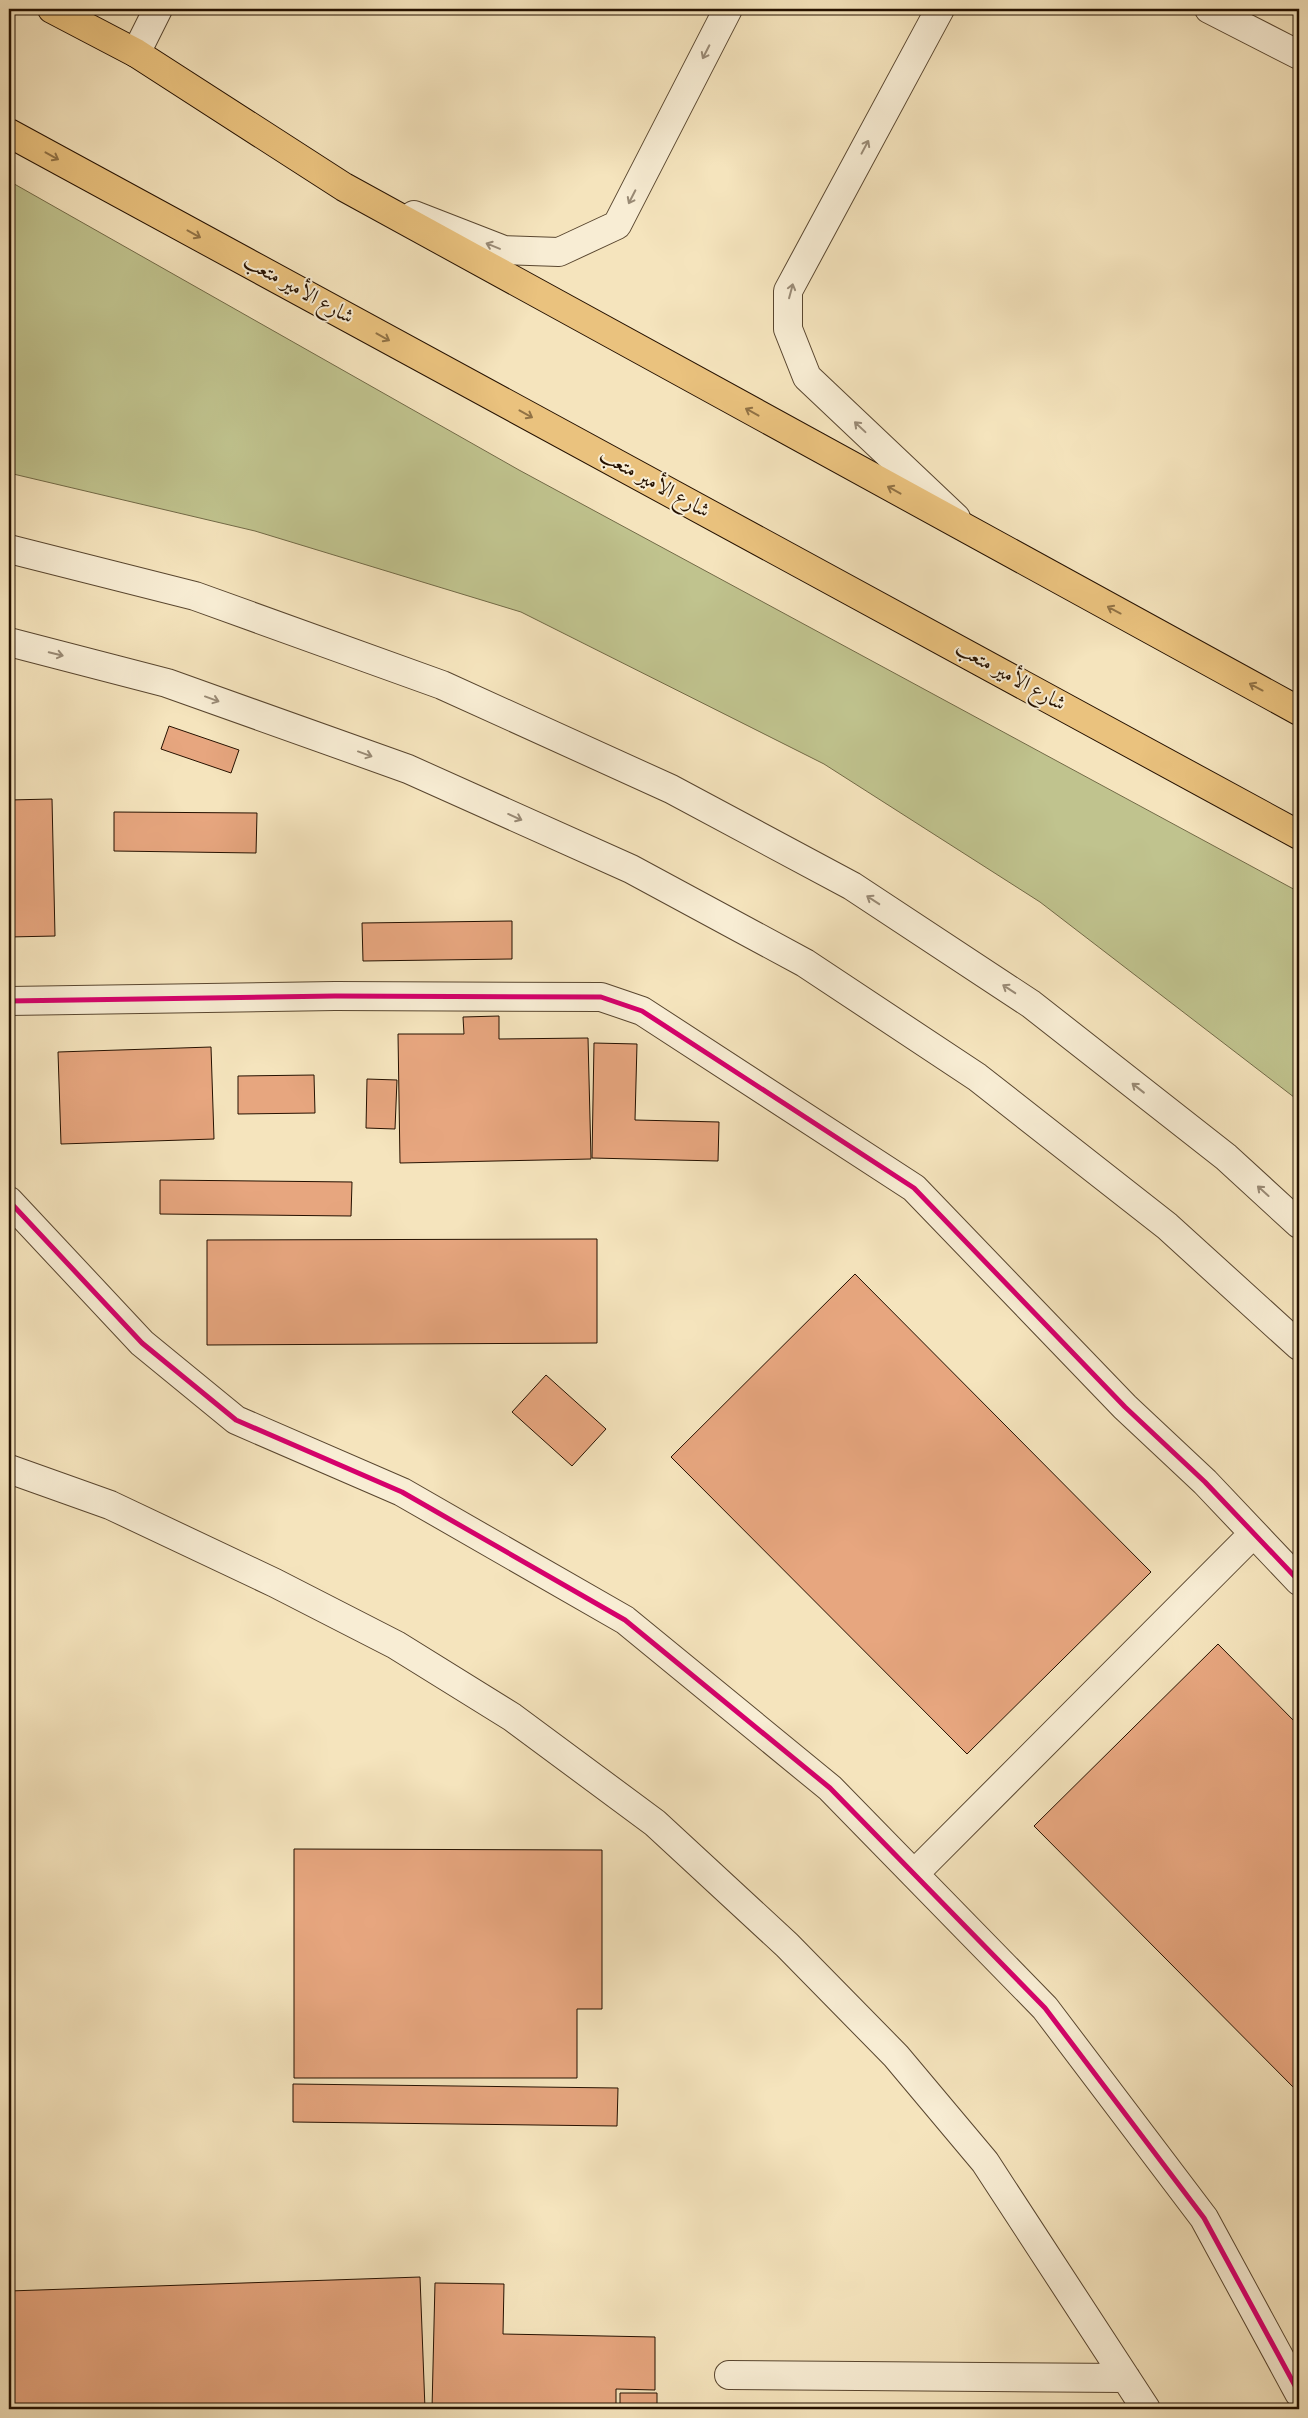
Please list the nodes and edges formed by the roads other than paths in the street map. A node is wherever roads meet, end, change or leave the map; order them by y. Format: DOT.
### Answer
graph roads {
  1 [pos="52,9"];
  2 [pos="158,9"];
  3 [pos="728,9"];
  4 [pos="940,9"];
  5 [pos="1209,9"];
  6 [pos="136,53"];
  7 [pos="1299,55"];
  8 [pos="9,133"];
  9 [pos="344,187"];
  10 [pos="971,533"];
  11 [pos="9,549"];
  12 [pos="9,642"];
  13 [pos="1299,711"];
  14 [pos="1299,835"];
  15 [pos="9,1001"];
  16 [pos="9,1201"];
  17 [pos="1299,1224"];
  18 [pos="1299,1346"];
  19 [pos="9,1469"];
  20 [pos="1253,1534"];
  21 [pos="1299,1581"];
  22 [pos="914,1874"];
  23 [pos="729,2375"];
  24 [pos="1126,2378"];
  25 [pos="1299,2393"];
  26 [pos="1146,2409"];
  1 -- 6 [label="main road"];
  2 -- 6 [label="street"];
  3 -- 9 [label="street, one-way"];
  10 -- 4 [label="street, one-way"];
  5 -- 7 [label="street"];
  6 -- 9 [label="main road"];
  8 -- 14 [label="main road, شارع الأمير متعب, one-way"];
  10 -- 9 [label="main road, one-way"];
  13 -- 10 [label="main road, one-way"];
  17 -- 11 [label="street, one-way"];
  12 -- 18 [label="street, one-way"];
  15 -- 20 [label="street"];
  16 -- 22 [label="street"];
  19 -- 24 [label="street"];
  20 -- 21 [label="street"];
  20 -- 22 [label="street"];
  22 -- 25 [label="street"];
  23 -- 24 [label="street"];
  24 -- 26 [label="street"];
}
